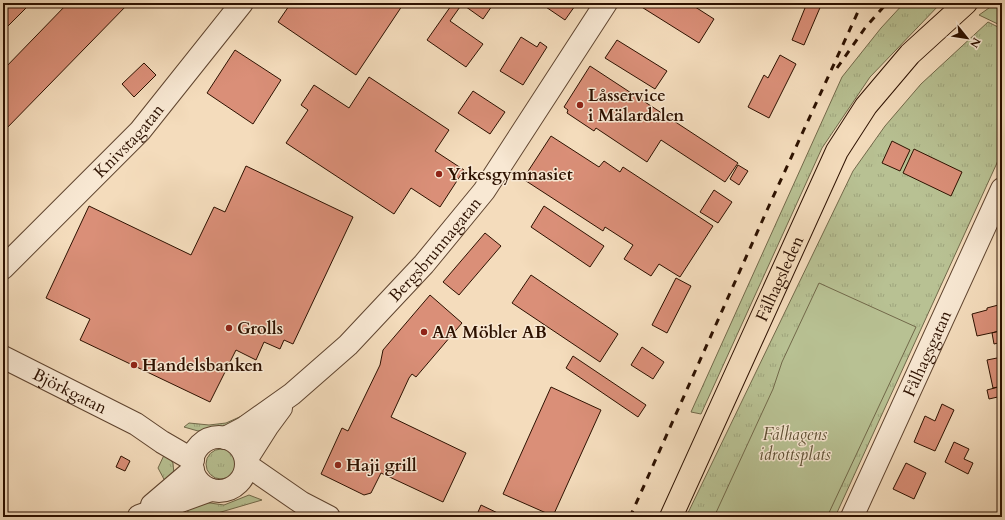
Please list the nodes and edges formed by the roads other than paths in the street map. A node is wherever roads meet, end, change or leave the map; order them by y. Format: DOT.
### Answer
graph roads {
  1 [pos="242,3"];
  2 [pos="606,3"];
  3 [pos="966,3"];
  4 [pos="975,3"];
  5 [pos="910,54"];
  6 [pos="1001,194"];
  7 [pos="3,268"];
  8 [pos="3,358"];
  9 [pos="292,394"];
  10 [pos="136,424"];
  11 [pos="215,439"];
  12 [pos="193,465"];
  13 [pos="244,470"];
  14 [pos="211,490"];
  15 [pos="138,516"];
  16 [pos="329,517"];
  17 [pos="671,517"];
  18 [pos="852,517"];
  1 -- 7 [label="street, Knivstagatan"];
  2 -- 9 [label="street, Bergsbrunnagatan"];
  3 -- 5 [label="main road, Fålhagsleden"];
  4 -- 5 [label="main road, Fålhagsleden"];
  5 -- 17 [label="main road, Fålhagsleden"];
  6 -- 18 [label="street, Fålhagsgatan"];
  8 -- 10 [label="street, Björkgatan"];
  9 -- 11 [label="street, Bergsbrunnagatan"];
  9 -- 13 [label="street, Bergsbrunnagatan"];
  10 -- 11 [label="street, Björkgatan"];
  10 -- 12 [label="street, Björkgatan"];
  11 -- 12 [label="street"];
  11 -- 13 [label="street"];
  12 -- 14 [label="street"];
  12 -- 15 [label="street"];
  13 -- 14 [label="street"];
  13 -- 16 [label="street"];
  14 -- 15 [label="street"];
}
